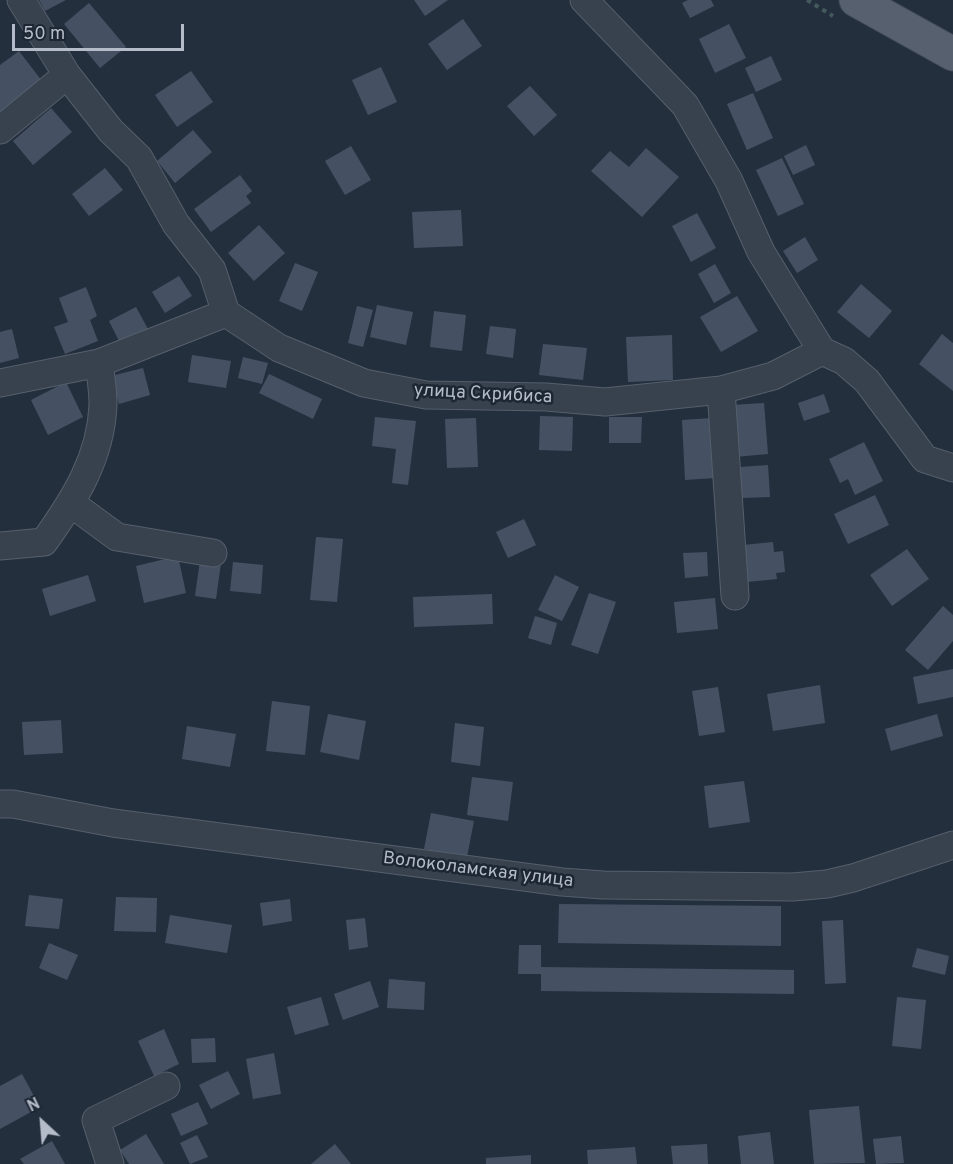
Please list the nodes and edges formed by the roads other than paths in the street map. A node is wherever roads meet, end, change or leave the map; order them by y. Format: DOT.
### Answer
graph roads {
  1 [pos="21,0"];
  2 [pos="584,0"];
  3 [pos="856,0"];
  4 [pos="953,54"];
  5 [pos="67,75"];
  6 [pos="0,130"];
  7 [pos="226,313"];
  8 [pos="822,351"];
  9 [pos="99,363"];
  10 [pos="0,382"];
  11 [pos="721,390"];
  12 [pos="953,468"];
  13 [pos="72,504"];
  14 [pos="0,546"];
  15 [pos="213,553"];
  16 [pos="735,596"];
  17 [pos="0,804"];
  18 [pos="953,845"];
  19 [pos="166,1086"];
  20 [pos="110,1164"];
  1 -- 5 [label="street"];
  2 -- 8 [label="street"];
  3 -- 4 [label="main road"];
  5 -- 6 [label="street"];
  5 -- 7 [label="street"];
  7 -- 9 [label="street"];
  7 -- 11 [label="street, улица Скрибиса"];
  8 -- 11 [label="street, улица Скрибиса"];
  8 -- 12 [label="street"];
  9 -- 10 [label="street"];
  9 -- 13 [label="street"];
  11 -- 16 [label="street"];
  13 -- 14 [label="street"];
  13 -- 15 [label="street"];
  17 -- 18 [label="street, Волоколамская улица"];
  19 -- 20 [label="street"];
}
